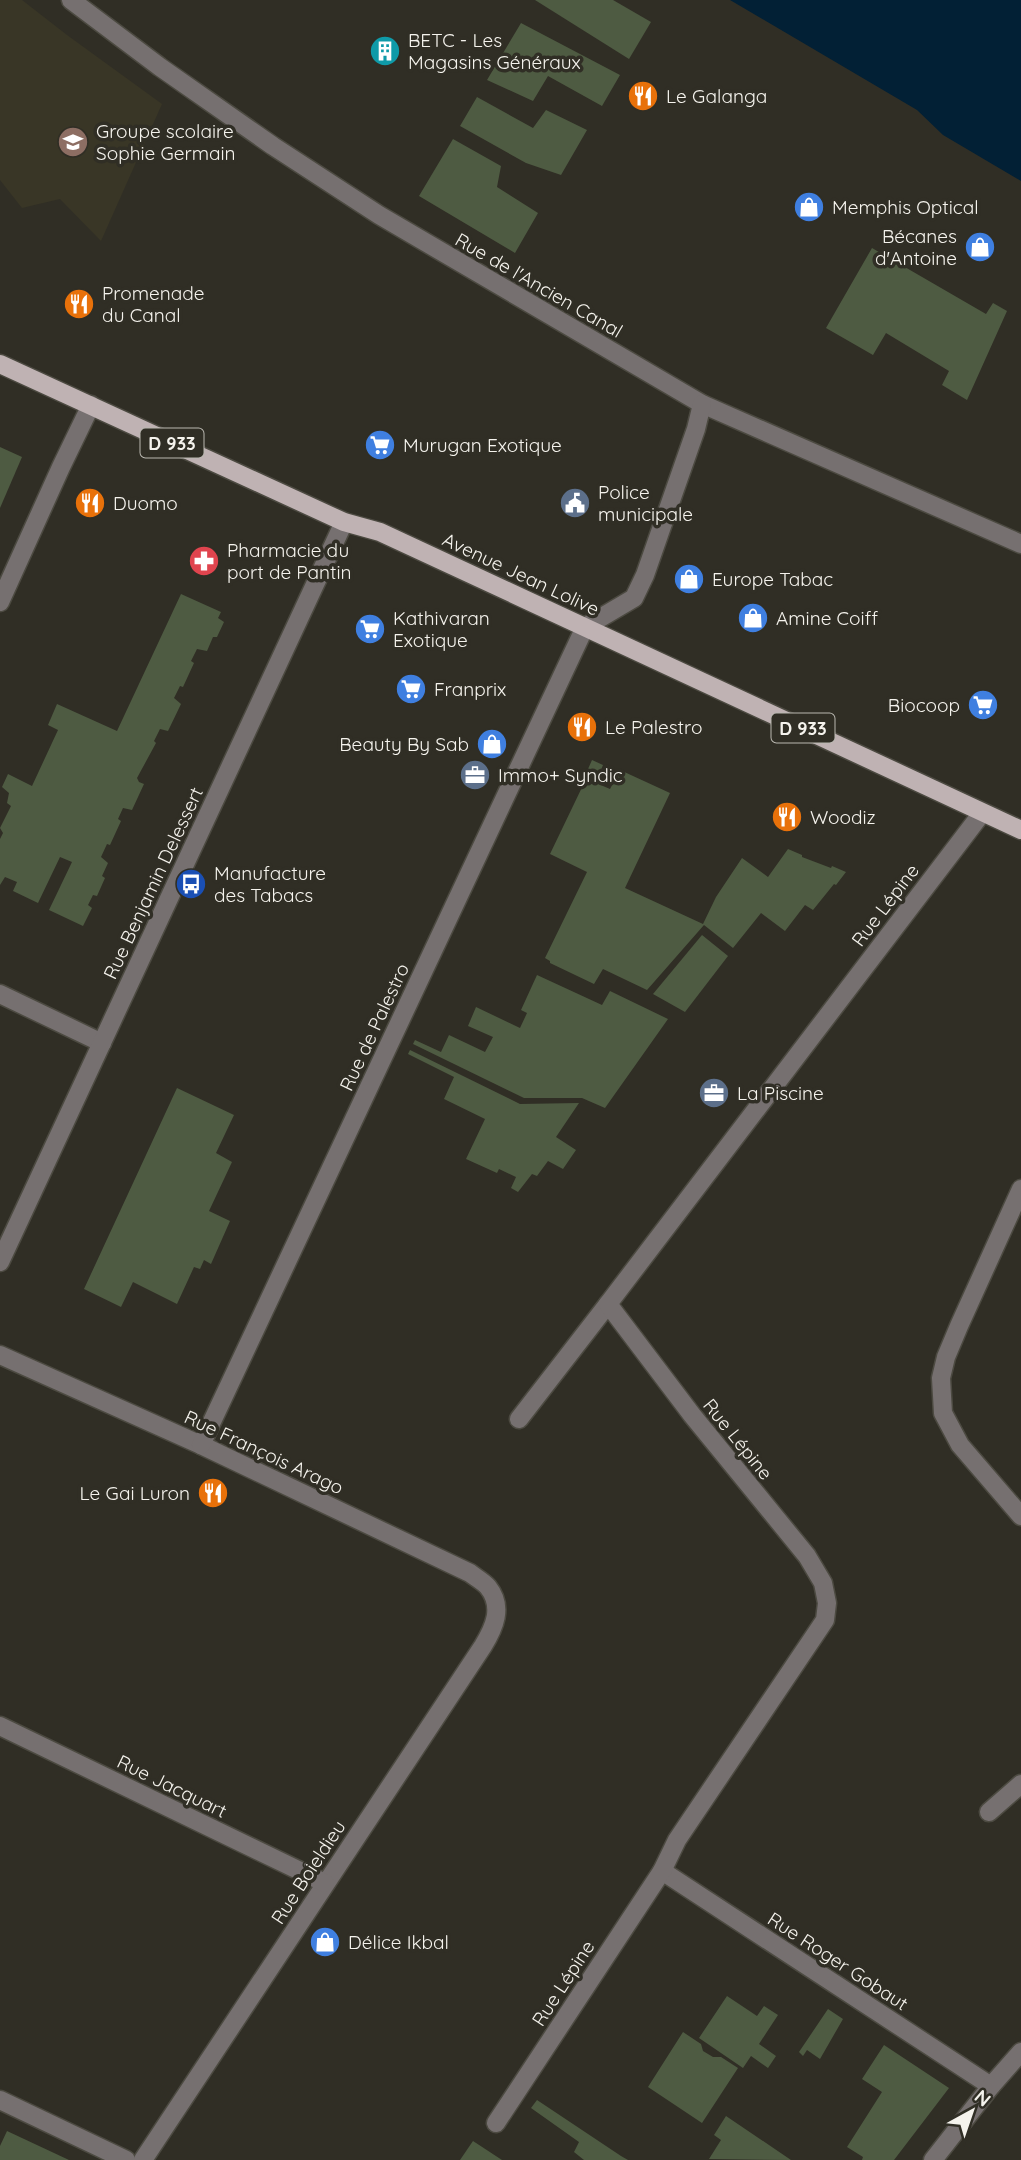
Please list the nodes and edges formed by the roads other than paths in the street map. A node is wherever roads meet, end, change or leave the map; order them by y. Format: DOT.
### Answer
graph roads {
  1 [pos="71,0"];
  2 [pos="0,364"];
  3 [pos="702,404"];
  4 [pos="91,405"];
  5 [pos="344,522"];
  6 [pos="1021,544"];
  7 [pos="0,601"];
  8 [pos="584,627"];
  9 [pos="982,813"];
  10 [pos="1021,830"];
  11 [pos="0,994"];
  12 [pos="102,1042"];
  13 [pos="1021,1189"];
  14 [pos="0,1262"];
  15 [pos="608,1304"];
  16 [pos="0,1355"];
  17 [pos="519,1419"];
  18 [pos="201,1445"];
  19 [pos="1021,1516"];
  20 [pos="496,1604"];
  21 [pos="0,1726"];
  22 [pos="1021,1784"];
  23 [pos="989,1812"];
  24 [pos="662,1871"];
  25 [pos="325,1883"];
  26 [pos="1021,2052"];
  27 [pos="991,2086"];
  28 [pos="0,2101"];
  29 [pos="496,2123"];
  30 [pos="125,2160"];
  31 [pos="143,2160"];
  32 [pos="933,2160"];
  1 -- 3 [label="street, Rue de l'Ancien Canal"];
  2 -- 4 [label="main road, Avenue Jean Lolive / D 933"];
  3 -- 6 [label="street, Rue de l'Ancien Canal"];
  3 -- 8 [label="street"];
  4 -- 5 [label="main road, Avenue Jean Lolive / D 933"];
  4 -- 7 [label="street"];
  5 -- 8 [label="main road, Avenue Jean Lolive / D 933"];
  5 -- 12 [label="street, Rue Benjamin Delessert"];
  8 -- 9 [label="main road, Avenue Jean Lolive / D 933"];
  8 -- 18 [label="street, Rue de Palestro"];
  9 -- 10 [label="main road, Avenue Jean Lolive / D 933"];
  9 -- 15 [label="street, Rue Lépine"];
  11 -- 12 [label="street"];
  12 -- 14 [label="street, Rue Benjamin Delessert"];
  13 -- 19 [label="street"];
  15 -- 17 [label="street"];
  15 -- 24 [label="street, Rue Lépine"];
  16 -- 18 [label="street, Rue François Arago"];
  18 -- 20 [label="street, Rue François Arago"];
  20 -- 25 [label="street, Rue Boieldieu"];
  21 -- 25 [label="street, Rue Jacquart"];
  22 -- 23 [label="street"];
  24 -- 27 [label="street, Rue Roger Gobaut"];
  24 -- 29 [label="street, Rue Lépine"];
  25 -- 31 [label="street, Rue Boieldieu"];
  26 -- 27 [label="street"];
  27 -- 32 [label="street"];
  28 -- 30 [label="street"];
}
